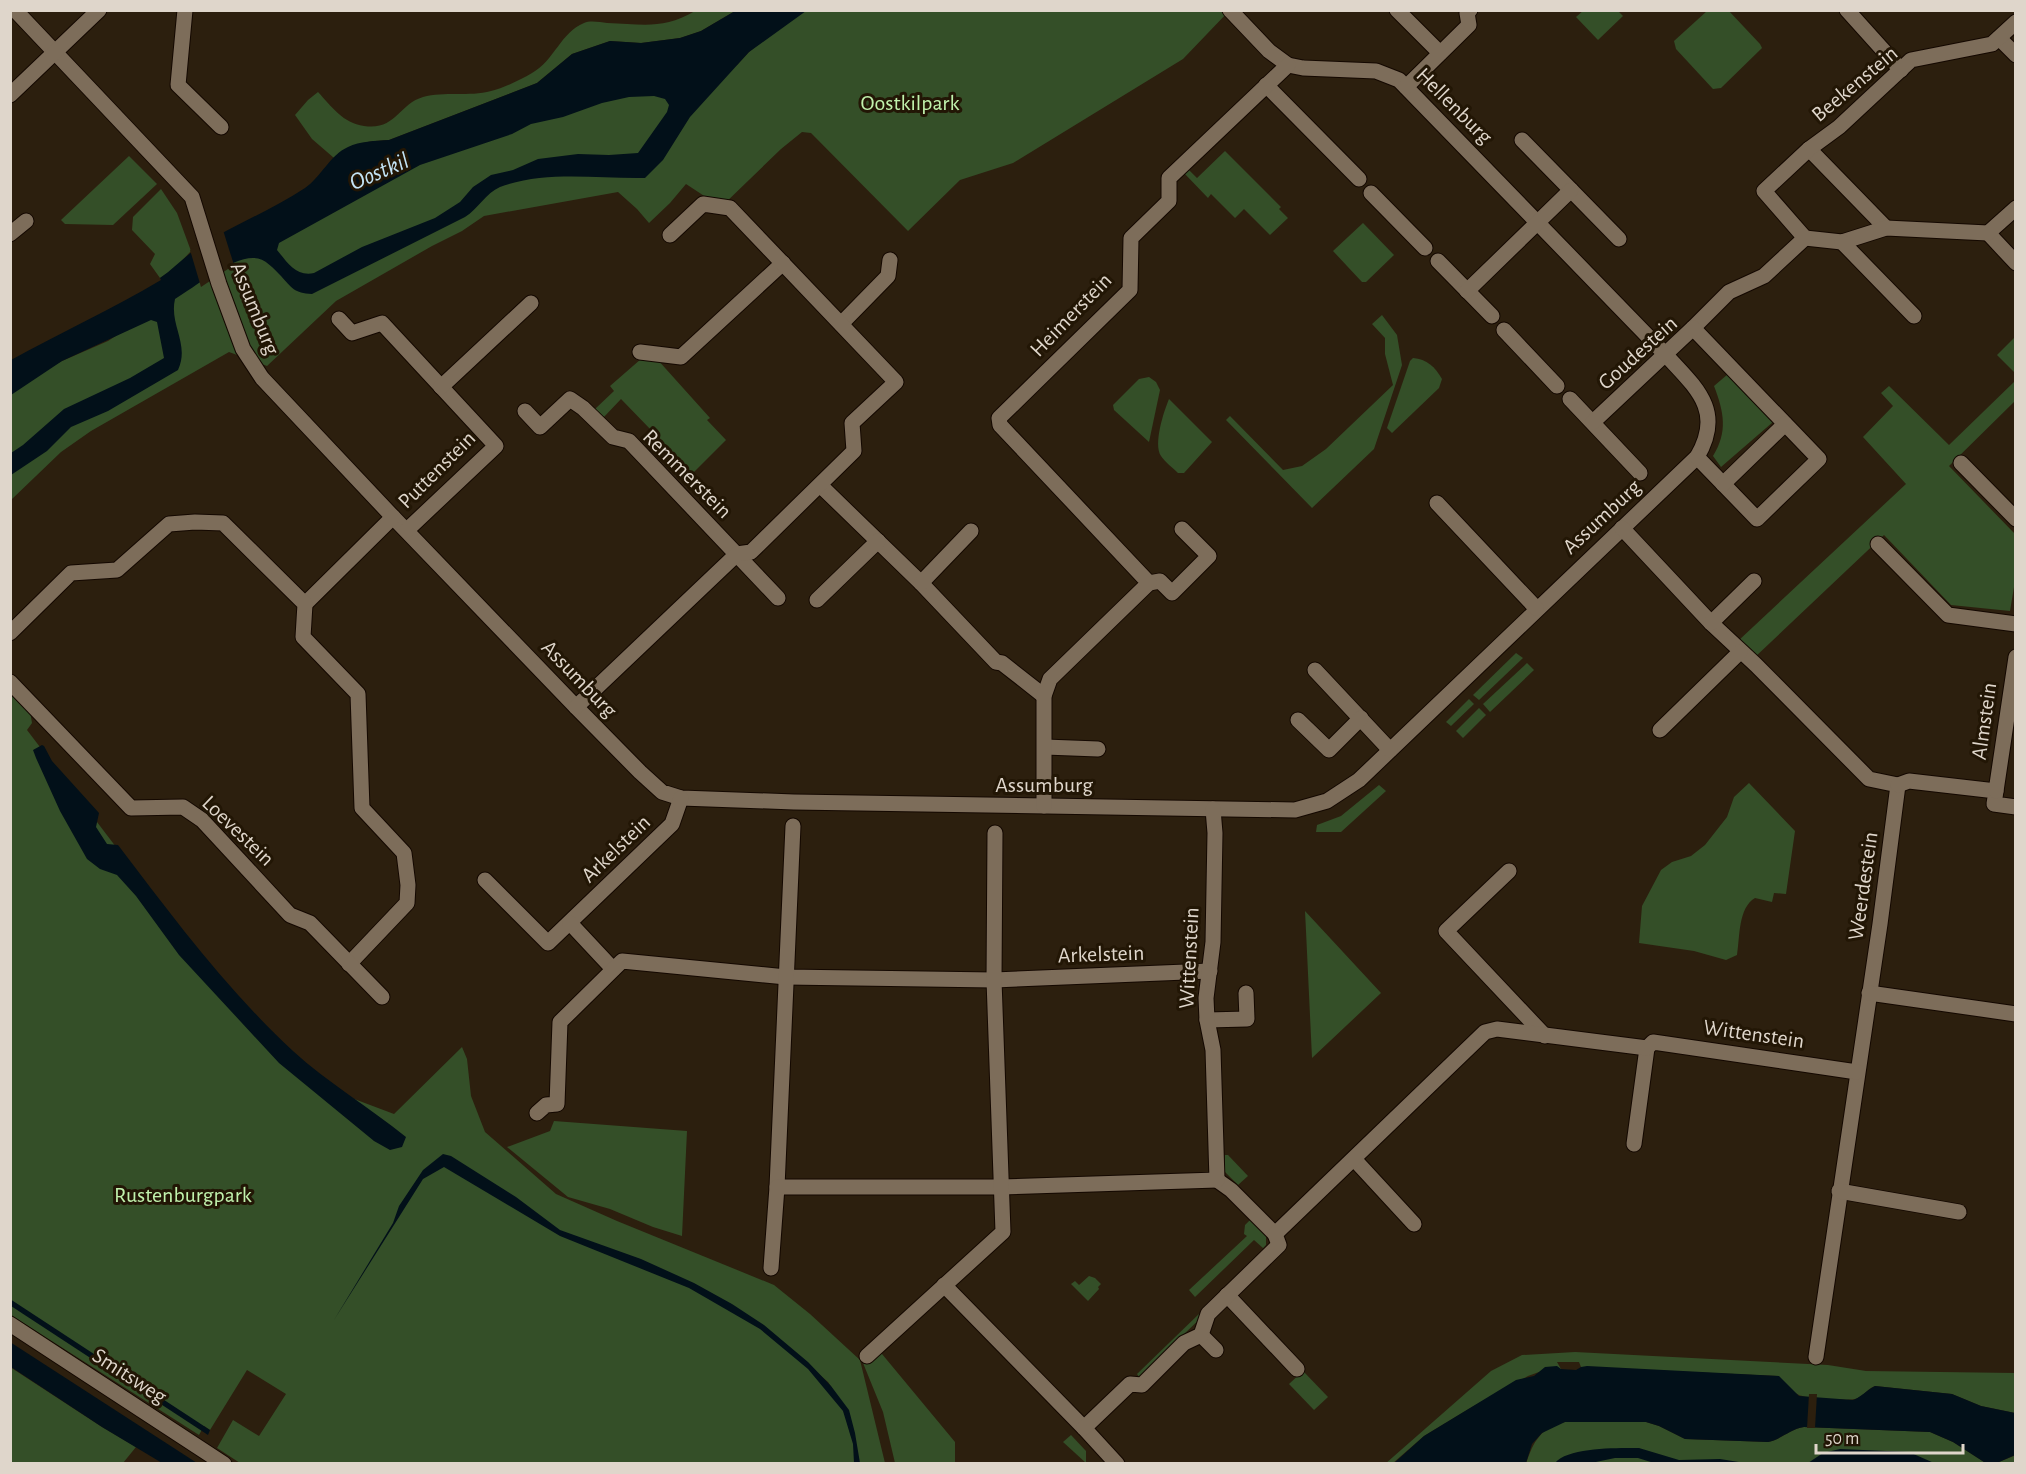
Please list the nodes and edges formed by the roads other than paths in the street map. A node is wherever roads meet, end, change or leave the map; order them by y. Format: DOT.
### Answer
graph roads {
  1 [pos="15,10"];
  2 [pos="99,10"];
  3 [pos="185,10"];
  4 [pos="1230,10"];
  5 [pos="1397,10"];
  6 [pos="1470,10"];
  7 [pos="1847,11"];
  8 [pos="2016,22"];
  9 [pos="1999,38"];
  10 [pos="56,52"];
  11 [pos="1440,53"];
  12 [pos="2016,55"];
  13 [pos="1288,65"];
  14 [pos="1901,70"];
  15 [pos="1266,85"];
  16 [pos="1406,87"];
  17 [pos="10,95"];
  18 [pos="220,128"];
  19 [pos="1522,140"];
  20 [pos="1809,149"];
  21 [pos="1359,180"];
  22 [pos="1571,190"];
  23 [pos="1371,193"];
  24 [pos="2016,208"];
  25 [pos="26,221"];
  26 [pos="1538,224"];
  27 [pos="1886,228"];
  28 [pos="1988,233"];
  29 [pos="10,234"];
  30 [pos="670,236"];
  31 [pos="1805,237"];
  32 [pos="1619,239"];
  33 [pos="1842,242"];
  34 [pos="1425,248"];
  35 [pos="890,260"];
  36 [pos="1438,261"];
  37 [pos="783,263"];
  38 [pos="2016,263"];
  39 [pos="1467,291"];
  40 [pos="531,303"];
  41 [pos="1492,316"];
  42 [pos="1914,316"];
  43 [pos="339,319"];
  44 [pos="841,324"];
  45 [pos="1693,328"];
  46 [pos="1504,330"];
  47 [pos="640,351"];
  48 [pos="1665,354"];
  49 [pos="1557,386"];
  50 [pos="441,387"];
  51 [pos="1570,399"];
  52 [pos="525,411"];
  53 [pos="1593,422"];
  54 [pos="1785,423"];
  55 [pos="1697,457"];
  56 [pos="1961,463"];
  57 [pos="1640,473"];
  58 [pos="1723,484"];
  59 [pos="820,486"];
  60 [pos="1437,503"];
  61 [pos="393,517"];
  62 [pos="2016,519"];
  63 [pos="1622,528"];
  64 [pos="1182,529"];
  65 [pos="407,530"];
  66 [pos="971,531"];
  67 [pos="878,541"];
  68 [pos="1878,544"];
  69 [pos="737,554"];
  70 [pos="1754,581"];
  71 [pos="921,583"];
  72 [pos="1149,583"];
  73 [pos="778,598"];
  74 [pos="817,600"];
  75 [pos="305,604"];
  76 [pos="1536,608"];
  77 [pos="1711,623"];
  78 [pos="2016,624"];
  79 [pos="10,633"];
  80 [pos="1740,652"];
  81 [pos="2016,657"];
  82 [pos="1315,670"];
  83 [pos="10,682"];
  84 [pos="1044,696"];
  85 [pos="576,707"];
  86 [pos="1361,718"];
  87 [pos="1298,720"];
  88 [pos="1660,730"];
  89 [pos="1045,747"];
  90 [pos="1098,750"];
  91 [pos="1390,750"];
  92 [pos="1898,785"];
  93 [pos="1996,791"];
  94 [pos="681,798"];
  95 [pos="1044,806"];
  96 [pos="2016,807"];
  97 [pos="1213,809"];
  98 [pos="792,826"];
  99 [pos="995,833"];
  100 [pos="1509,871"];
  101 [pos="485,880"];
  102 [pos="570,923"];
  103 [pos="349,964"];
  104 [pos="613,969"];
  105 [pos="1210,972"];
  106 [pos="786,977"];
  107 [pos="994,980"];
  108 [pos="1246,993"];
  109 [pos="1869,993"];
  110 [pos="382,998"];
  111 [pos="2016,1014"];
  112 [pos="1207,1020"];
  113 [pos="1545,1036"];
  114 [pos="1647,1048"];
  115 [pos="1857,1072"];
  116 [pos="537,1113"];
  117 [pos="1634,1144"];
  118 [pos="1354,1159"];
  119 [pos="1217,1180"];
  120 [pos="777,1187"];
  121 [pos="1001,1187"];
  122 [pos="1839,1191"];
  123 [pos="1959,1212"];
  124 [pos="1414,1224"];
  125 [pos="1275,1234"];
  126 [pos="771,1268"];
  127 [pos="944,1285"];
  128 [pos="1227,1295"];
  129 [pos="10,1324"];
  130 [pos="1200,1335"];
  131 [pos="1216,1350"];
  132 [pos="867,1356"];
  133 [pos="1816,1357"];
  134 [pos="1297,1369"];
  135 [pos="1084,1428"];
  136 [pos="1107,1460"];
  137 [pos="224,1464"];
  1 -- 10 [label="street, Assumburg"];
  2 -- 10 [label="street"];
  3 -- 18 [label="street"];
  4 -- 13 [label="street"];
  5 -- 11 [label="street"];
  6 -- 11 [label="street"];
  7 -- 14 [label="street"];
  8 -- 9 [label="street, Beekenstein"];
  9 -- 12 [label="street"];
  9 -- 14 [label="street, Beekenstein"];
  10 -- 17 [label="street"];
  10 -- 61 [label="street, Assumburg"];
  11 -- 16 [label="street"];
  13 -- 15 [label="street, Heimerstein"];
  13 -- 16 [label="street, Hellenburg"];
  14 -- 20 [label="street, Beekenstein"];
  15 -- 21 [label="street"];
  15 -- 72 [label="street, Heimerstein"];
  16 -- 26 [label="street, Hellenburg"];
  19 -- 22 [label="street, Hellenburg"];
  20 -- 27 [label="street, Beekenstein"];
  20 -- 31 [label="street, Beekenstein"];
  22 -- 26 [label="street"];
  22 -- 32 [label="street, Hellenburg"];
  23 -- 34 [label="street"];
  24 -- 28 [label="street"];
  25 -- 29 [label="street"];
  26 -- 39 [label="street"];
  26 -- 48 [label="street, Hellenburg"];
  27 -- 28 [label="street"];
  27 -- 33 [label="street"];
  28 -- 38 [label="street"];
  30 -- 37 [label="street"];
  31 -- 33 [label="street"];
  31 -- 45 [label="street"];
  33 -- 42 [label="street"];
  35 -- 44 [label="street"];
  36 -- 39 [label="street"];
  37 -- 44 [label="street"];
  37 -- 47 [label="street"];
  39 -- 41 [label="street"];
  40 -- 50 [label="street"];
  43 -- 50 [label="street, Puttenstein"];
  44 -- 59 [label="street"];
  45 -- 48 [label="street, Goudestein"];
  45 -- 54 [label="street, Goudestein"];
  46 -- 49 [label="street"];
  48 -- 53 [label="street, Goudestein"];
  48 -- 55 [label="street, Hellenburg"];
  50 -- 65 [label="street, Puttenstein"];
  51 -- 53 [label="street, Goudestein"];
  52 -- 69 [label="street, Remmerstein"];
  53 -- 57 [label="street, Goudestein"];
  54 -- 58 [label="street"];
  54 -- 58 [label="street, Goudestein"];
  55 -- 58 [label="street, Goudestein"];
  55 -- 63 [label="street, Assumburg"];
  56 -- 62 [label="street"];
  59 -- 67 [label="street"];
  59 -- 69 [label="street"];
  60 -- 76 [label="street"];
  61 -- 65 [label="street, Assumburg"];
  61 -- 75 [label="street"];
  63 -- 76 [label="street, Assumburg"];
  63 -- 77 [label="street"];
  64 -- 72 [label="street, Heimerstein"];
  65 -- 85 [label="street, Assumburg"];
  66 -- 71 [label="street"];
  67 -- 71 [label="street"];
  67 -- 74 [label="street"];
  68 -- 78 [label="street"];
  69 -- 73 [label="street, Remmerstein"];
  69 -- 85 [label="street"];
  70 -- 77 [label="street"];
  71 -- 84 [label="street"];
  72 -- 84 [label="street"];
  75 -- 79 [label="street"];
  75 -- 103 [label="street"];
  76 -- 91 [label="street, Assumburg"];
  77 -- 80 [label="street"];
  80 -- 88 [label="street"];
  80 -- 92 [label="street"];
  81 -- 93 [label="street, Almstein"];
  82 -- 86 [label="street"];
  83 -- 103 [label="street, Loevestein"];
  84 -- 89 [label="street"];
  85 -- 94 [label="street, Assumburg"];
  86 -- 87 [label="street"];
  86 -- 91 [label="street"];
  89 -- 90 [label="street"];
  89 -- 95 [label="street"];
  91 -- 97 [label="street, Assumburg"];
  92 -- 93 [label="street"];
  92 -- 109 [label="street, Weerdestein"];
  93 -- 96 [label="street"];
  94 -- 95 [label="street, Assumburg"];
  94 -- 102 [label="street, Arkelstein"];
  95 -- 97 [label="street, Assumburg"];
  97 -- 105 [label="street, Wittenstein"];
  98 -- 106 [label="street"];
  99 -- 107 [label="street"];
  100 -- 113 [label="street"];
  101 -- 102 [label="street, Arkelstein"];
  102 -- 104 [label="street"];
  103 -- 110 [label="street, Loevestein"];
  104 -- 106 [label="street, Arkelstein"];
  104 -- 116 [label="street"];
  105 -- 107 [label="street, Arkelstein"];
  105 -- 112 [label="street, Wittenstein"];
  106 -- 107 [label="street, Arkelstein"];
  106 -- 120 [label="street"];
  107 -- 121 [label="street"];
  108 -- 112 [label="street"];
  109 -- 111 [label="street"];
  109 -- 115 [label="street, Weerdestein"];
  112 -- 119 [label="street, Wittenstein"];
  113 -- 114 [label="street, Wittenstein"];
  113 -- 118 [label="street, Wittenstein"];
  114 -- 115 [label="street, Wittenstein"];
  114 -- 117 [label="street"];
  115 -- 122 [label="street, Weerdestein"];
  118 -- 124 [label="street"];
  118 -- 125 [label="street, Wittenstein"];
  119 -- 121 [label="street"];
  119 -- 125 [label="street"];
  120 -- 121 [label="street"];
  120 -- 126 [label="street"];
  121 -- 127 [label="street"];
  122 -- 123 [label="street"];
  122 -- 133 [label="street, Weerdestein"];
  125 -- 128 [label="street, Wittenstein"];
  127 -- 132 [label="street"];
  127 -- 135 [label="street"];
  128 -- 130 [label="street, Wittenstein"];
  128 -- 134 [label="street"];
  129 -- 137 [label="street, Smitsweg"];
  130 -- 131 [label="street"];
  130 -- 135 [label="street, Wittenstein"];
  135 -- 136 [label="street"];
}
